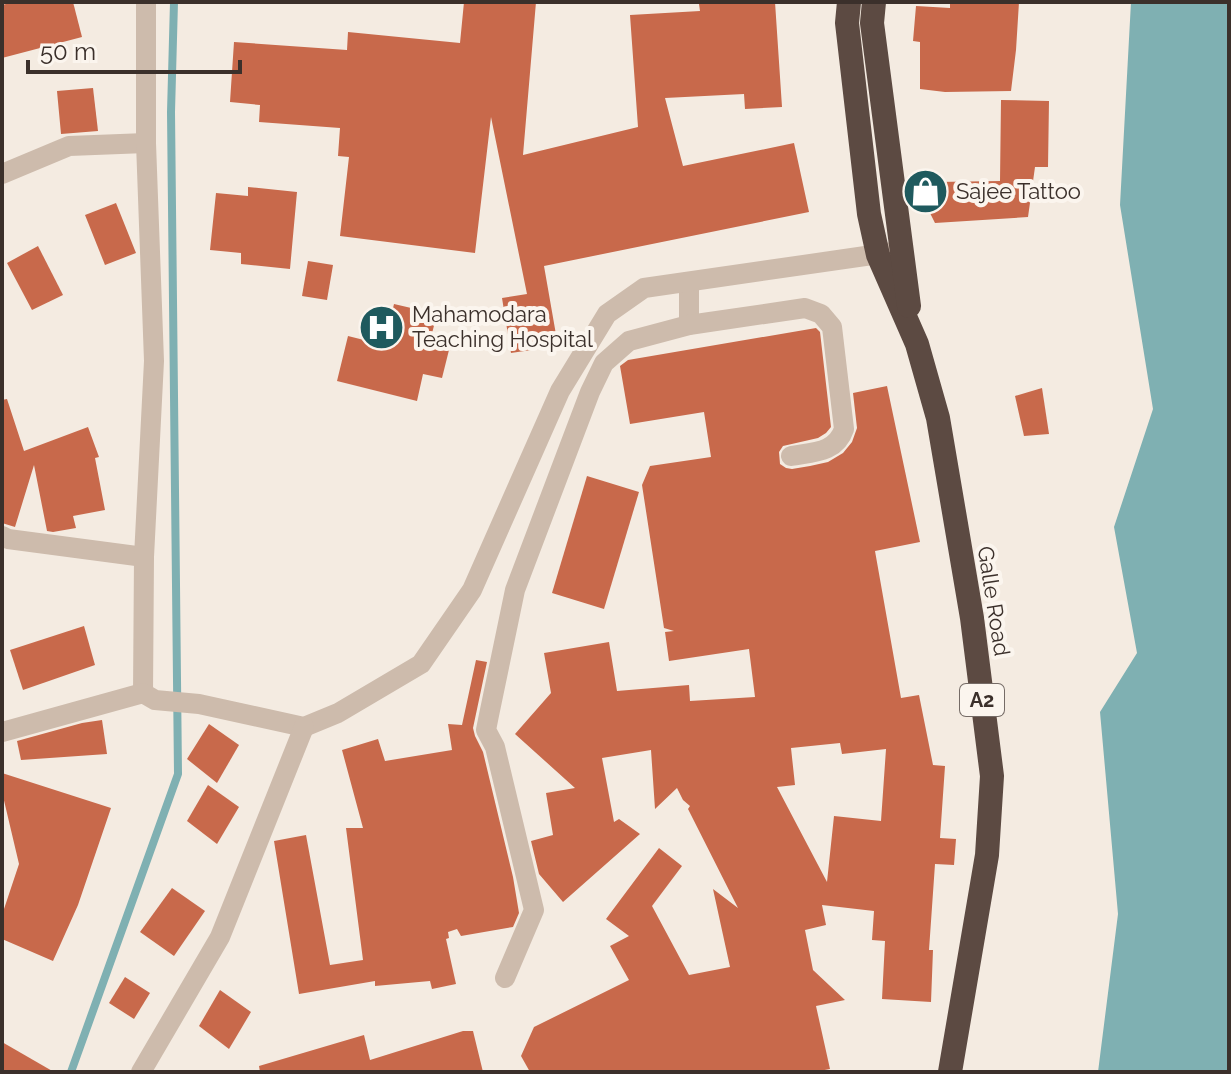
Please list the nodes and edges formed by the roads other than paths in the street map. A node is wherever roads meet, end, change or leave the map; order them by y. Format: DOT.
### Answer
graph roads {
  1 [pos="146,2"];
  2 [pos="849,2"];
  3 [pos="874,2"];
  4 [pos="146,143"];
  5 [pos="2,174"];
  6 [pos="890,253"];
  7 [pos="689,282"];
  8 [pos="689,325"];
  9 [pos="791,456"];
  10 [pos="2,536"];
  11 [pos="144,557"];
  12 [pos="149,696"];
  13 [pos="304,727"];
  14 [pos="2,732"];
  15 [pos="505,978"];
  16 [pos="141,1072"];
  17 [pos="950,1072"];
  1 -- 4 [label="street"];
  2 -- 6 [label="highway, Galle Road / A2"];
  3 -- 6 [label="highway, Galle Road / A2"];
  4 -- 5 [label="street"];
  4 -- 11 [label="street"];
  6 -- 7 [label="street"];
  6 -- 17 [label="highway, Galle Road / A2"];
  7 -- 8 [label="street"];
  7 -- 13 [label="street"];
  8 -- 9 [label="street"];
  8 -- 15 [label="street"];
  10 -- 11 [label="street"];
  11 -- 12 [label="street"];
  12 -- 13 [label="street"];
  12 -- 14 [label="street"];
  13 -- 16 [label="street"];
}
